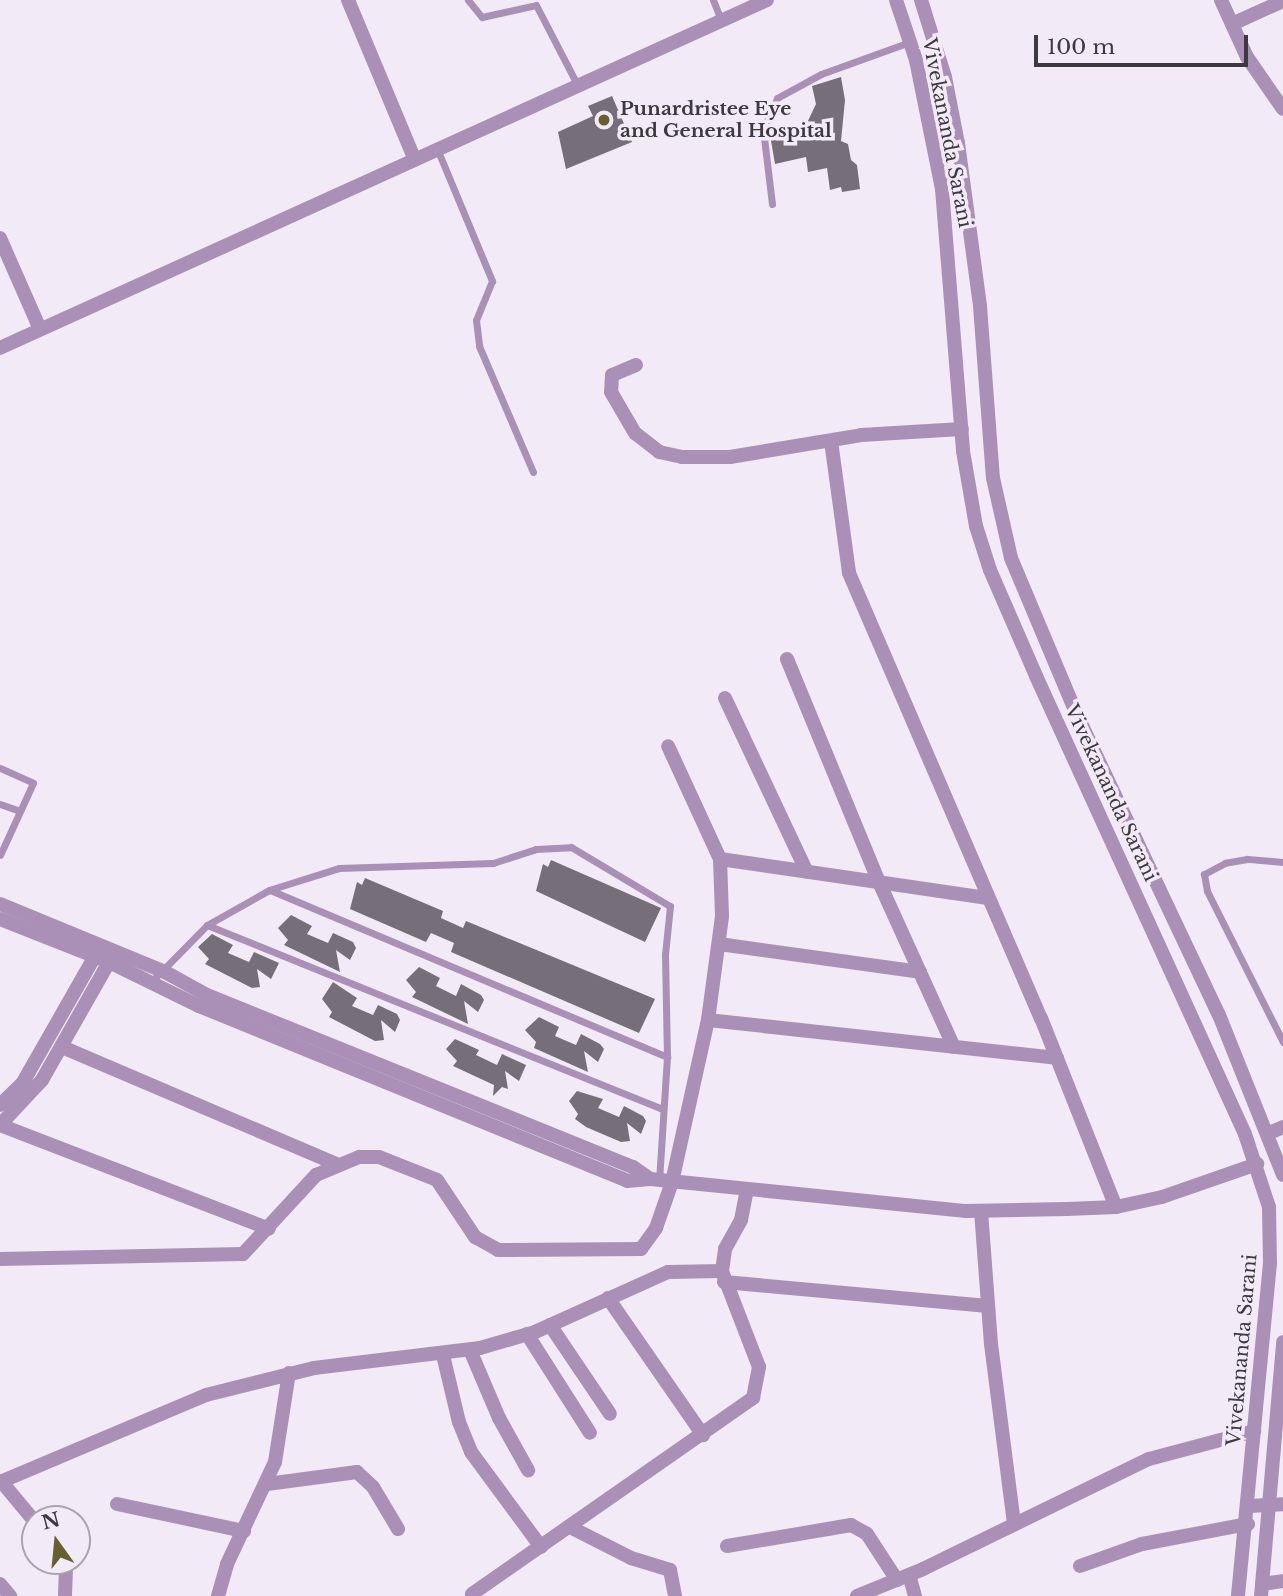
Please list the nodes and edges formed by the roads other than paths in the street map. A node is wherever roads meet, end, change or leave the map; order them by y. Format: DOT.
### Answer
graph roads {
  1 [pos="348,0"];
  2 [pos="468,0"];
  3 [pos="713,0"];
  4 [pos="767,0"];
  5 [pos="896,0"];
  6 [pos="921,0"];
  7 [pos="1221,0"];
  8 [pos="1283,1"];
  9 [pos="533,2"];
  10 [pos="722,21"];
  11 [pos="1232,24"];
  12 [pos="910,42"];
  13 [pos="579,87"];
  14 [pos="1283,109"];
  15 [pos="438,151"];
  16 [pos="415,160"];
  17 [pos="772,204"];
  18 [pos="0,238"];
  19 [pos="40,329"];
  20 [pos="0,348"];
  21 [pos="636,365"];
  22 [pos="962,429"];
  23 [pos="831,441"];
  24 [pos="533,472"];
  25 [pos="787,659"];
  26 [pos="725,698"];
  27 [pos="668,746"];
  28 [pos="0,768"];
  29 [pos="0,804"];
  30 [pos="20,811"];
  31 [pos="1134,837"];
  32 [pos="2,844"];
  33 [pos="1114,846"];
  34 [pos="0,855"];
  35 [pos="720,859"];
  36 [pos="1283,862"];
  37 [pos="807,872"];
  38 [pos="879,883"];
  39 [pos="269,890"];
  40 [pos="988,898"];
  41 [pos="0,904"];
  42 [pos="5,920"];
  43 [pos="208,925"];
  44 [pos="719,944"];
  45 [pos="95,956"];
  46 [pos="109,962"];
  47 [pos="165,972"];
  48 [pos="920,972"];
  49 [pos="152,981"];
  50 [pos="708,1020"];
  51 [pos="1283,1042"];
  52 [pos="62,1047"];
  53 [pos="954,1047"];
  54 [pos="667,1057"];
  55 [pos="1057,1058"];
  56 [pos="0,1105"];
  57 [pos="663,1109"];
  58 [pos="0,1125"];
  59 [pos="1283,1127"];
  60 [pos="1269,1133"];
  61 [pos="336,1164"];
  62 [pos="1257,1164"];
  63 [pos="1283,1175"];
  64 [pos="660,1180"];
  65 [pos="747,1190"];
  66 [pos="1116,1207"];
  67 [pos="981,1211"];
  68 [pos="269,1229"];
  69 [pos="0,1259"];
  70 [pos="723,1276"];
  71 [pos="608,1298"];
  72 [pos="988,1306"];
  73 [pos="550,1325"];
  74 [pos="527,1334"];
  75 [pos="1283,1342"];
  76 [pos="470,1350"];
  77 [pos="443,1355"];
  78 [pos="289,1373"];
  79 [pos="1280,1380"];
  80 [pos="1256,1395"];
  81 [pos="610,1414"];
  82 [pos="1254,1432"];
  83 [pos="590,1433"];
  84 [pos="703,1435"];
  85 [pos="528,1470"];
  86 [pos="0,1482"];
  87 [pos="267,1484"];
  88 [pos="117,1504"];
  89 [pos="1276,1505"];
  90 [pos="21,1506"];
  91 [pos="1250,1506"];
  92 [pos="1014,1524"];
  93 [pos="1248,1524"];
  94 [pos="570,1527"];
  95 [pos="398,1530"];
  96 [pos="244,1531"];
  97 [pos="727,1546"];
  98 [pos="541,1547"];
  99 [pos="1080,1566"];
  100 [pos="66,1575"];
  101 [pos="903,1577"];
  102 [pos="1283,1581"];
  103 [pos="0,1584"];
  104 [pos="1261,1590"];
  105 [pos="474,1595"];
  106 [pos="10,1596"];
  107 [pos="65,1596"];
  108 [pos="218,1596"];
  109 [pos="676,1596"];
  110 [pos="857,1596"];
  111 [pos="915,1596"];
  112 [pos="1238,1596"];
  1 -- 16 [label="street"];
  2 -- 9 [label="lane"];
  3 -- 10 [label="lane"];
  4 -- 10 [label="street"];
  5 -- 12 [label="street, Vivekananda Sarani"];
  6 -- 31 [label="street, Vivekananda Sarani"];
  7 -- 11 [label="street"];
  8 -- 11 [label="street"];
  9 -- 13 [label="lane"];
  10 -- 13 [label="street"];
  11 -- 14 [label="street"];
  12 -- 17 [label="lane"];
  12 -- 22 [label="street, Vivekananda Sarani"];
  13 -- 15 [label="street"];
  15 -- 16 [label="street"];
  15 -- 24 [label="lane"];
  16 -- 19 [label="street"];
  18 -- 19 [label="street"];
  19 -- 20 [label="street"];
  21 -- 23 [label="street"];
  22 -- 23 [label="street"];
  22 -- 33 [label="street, Vivekananda Sarani"];
  23 -- 40 [label="street"];
  25 -- 38 [label="street"];
  26 -- 37 [label="street"];
  27 -- 35 [label="street"];
  28 -- 30 [label="lane"];
  29 -- 30 [label="lane"];
  30 -- 32 [label="lane"];
  31 -- 33 [label="street"];
  31 -- 60 [label="street, Vivekananda Sarani"];
  32 -- 34 [label="lane"];
  33 -- 62 [label="street, Vivekananda Sarani"];
  35 -- 37 [label="street"];
  35 -- 44 [label="street"];
  36 -- 51 [label="lane"];
  37 -- 38 [label="street"];
  38 -- 40 [label="street"];
  38 -- 48 [label="street"];
  39 -- 43 [label="lane"];
  39 -- 54 [label="lane"];
  39 -- 54 [label="lane"];
  40 -- 55 [label="street"];
  41 -- 47 [label="street"];
  42 -- 45 [label="street"];
  43 -- 47 [label="lane"];
  43 -- 57 [label="lane"];
  44 -- 48 [label="street"];
  44 -- 50 [label="street"];
  45 -- 46 [label="street"];
  45 -- 56 [label="street"];
  46 -- 49 [label="street"];
  46 -- 52 [label="street"];
  47 -- 49 [label="lane"];
  47 -- 64 [label="street"];
  48 -- 53 [label="street"];
  49 -- 64 [label="street"];
  50 -- 53 [label="street"];
  50 -- 64 [label="street"];
  52 -- 58 [label="street"];
  52 -- 61 [label="street"];
  53 -- 55 [label="street"];
  54 -- 57 [label="lane"];
  55 -- 66 [label="street"];
  57 -- 64 [label="lane"];
  58 -- 68 [label="street"];
  59 -- 60 [label="street"];
  60 -- 63 [label="street, Vivekananda Sarani"];
  61 -- 64 [label="street"];
  61 -- 68 [label="street"];
  62 -- 66 [label="street"];
  62 -- 80 [label="street, Vivekananda Sarani"];
  64 -- 65 [label="street"];
  65 -- 67 [label="street"];
  65 -- 70 [label="street"];
  66 -- 67 [label="street"];
  67 -- 72 [label="street"];
  68 -- 69 [label="street"];
  70 -- 71 [label="street"];
  70 -- 72 [label="street"];
  70 -- 84 [label="street"];
  71 -- 73 [label="street"];
  71 -- 84 [label="street"];
  72 -- 92 [label="street"];
  73 -- 74 [label="street"];
  73 -- 81 [label="street"];
  74 -- 76 [label="street"];
  74 -- 83 [label="street"];
  75 -- 79 [label="street, Vivekananda Sarani"];
  76 -- 77 [label="street"];
  76 -- 85 [label="street"];
  77 -- 78 [label="street"];
  77 -- 98 [label="street"];
  78 -- 86 [label="street"];
  78 -- 87 [label="street"];
  79 -- 80 [label="street"];
  79 -- 89 [label="street, Vivekananda Sarani"];
  80 -- 82 [label="street, Vivekananda Sarani"];
  82 -- 91 [label="street, Vivekananda Sarani"];
  82 -- 92 [label="street"];
  84 -- 94 [label="street"];
  86 -- 90 [label="street"];
  87 -- 95 [label="street"];
  87 -- 96 [label="street"];
  88 -- 96 [label="street"];
  89 -- 91 [label="street"];
  89 -- 104 [label="street, Vivekananda Sarani"];
  91 -- 93 [label="street, Vivekananda Sarani"];
  92 -- 101 [label="street"];
  93 -- 99 [label="street"];
  93 -- 112 [label="street, Vivekananda Sarani"];
  94 -- 98 [label="street"];
  94 -- 109 [label="street"];
  96 -- 108 [label="street"];
  97 -- 101 [label="street"];
  98 -- 105 [label="street"];
  100 -- 107 [label="street"];
  101 -- 110 [label="street"];
  101 -- 111 [label="street"];
  102 -- 104 [label="street"];
  103 -- 106 [label="street"];
}
